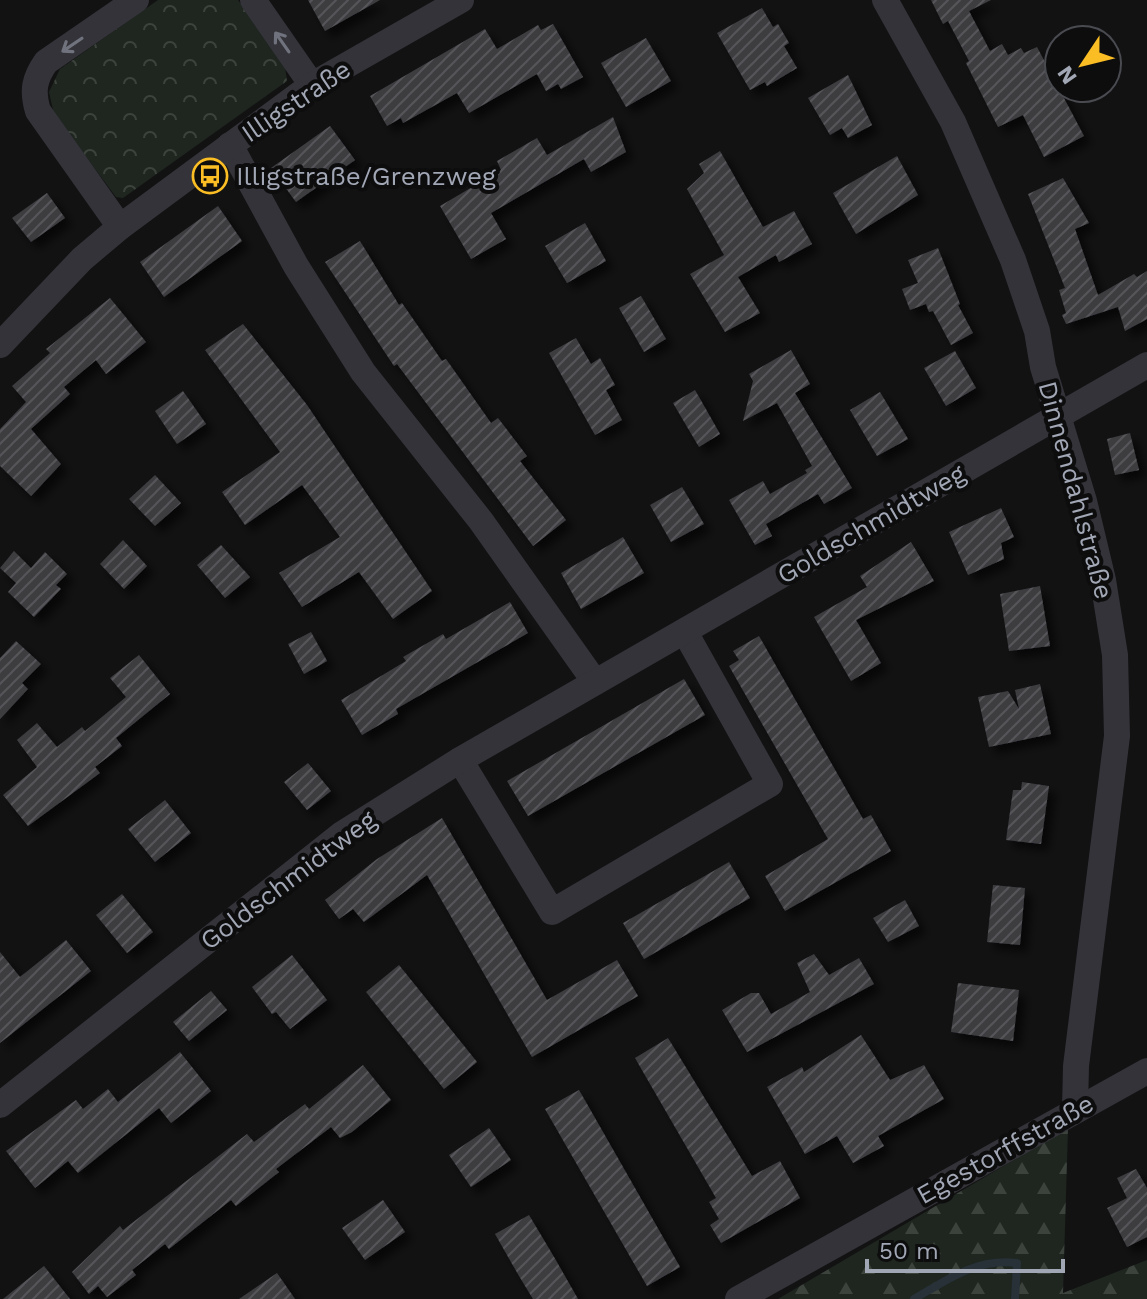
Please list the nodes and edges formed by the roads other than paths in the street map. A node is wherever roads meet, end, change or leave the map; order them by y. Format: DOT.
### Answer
graph roads {
  1 [pos="253,0"];
  2 [pos="461,0"];
  3 [pos="885,0"];
  4 [pos="119,5"];
  5 [pos="312,85"];
  6 [pos="230,145"];
  7 [pos="120,227"];
  8 [pos="0,345"];
  9 [pos="1147,365"];
  10 [pos="1058,419"];
  11 [pos="685,632"];
  12 [pos="595,682"];
  13 [pos="460,760"];
  14 [pos="1147,1071"];
  15 [pos="0,1105"];
  16 [pos="1075,1108"];
  17 [pos="738,1299"];
  5 -- 1 [label="street, one-way"];
  2 -- 5 [label="street, Illigstraße"];
  3 -- 10 [label="street, Dinnendahlstraße"];
  4 -- 7 [label="street, one-way"];
  5 -- 6 [label="street, Illigstraße"];
  6 -- 7 [label="street, Illigstraße"];
  6 -- 12 [label="street"];
  7 -- 8 [label="street, Illigstraße"];
  9 -- 10 [label="street, Goldschmidtweg"];
  10 -- 11 [label="street, Goldschmidtweg"];
  10 -- 16 [label="street, Dinnendahlstraße"];
  11 -- 12 [label="street, Goldschmidtweg"];
  11 -- 13 [label="street"];
  12 -- 13 [label="street, Goldschmidtweg"];
  13 -- 15 [label="street, Goldschmidtweg"];
  14 -- 16 [label="street, Egestorffstraße"];
  16 -- 17 [label="street, Egestorffstraße"];
}
